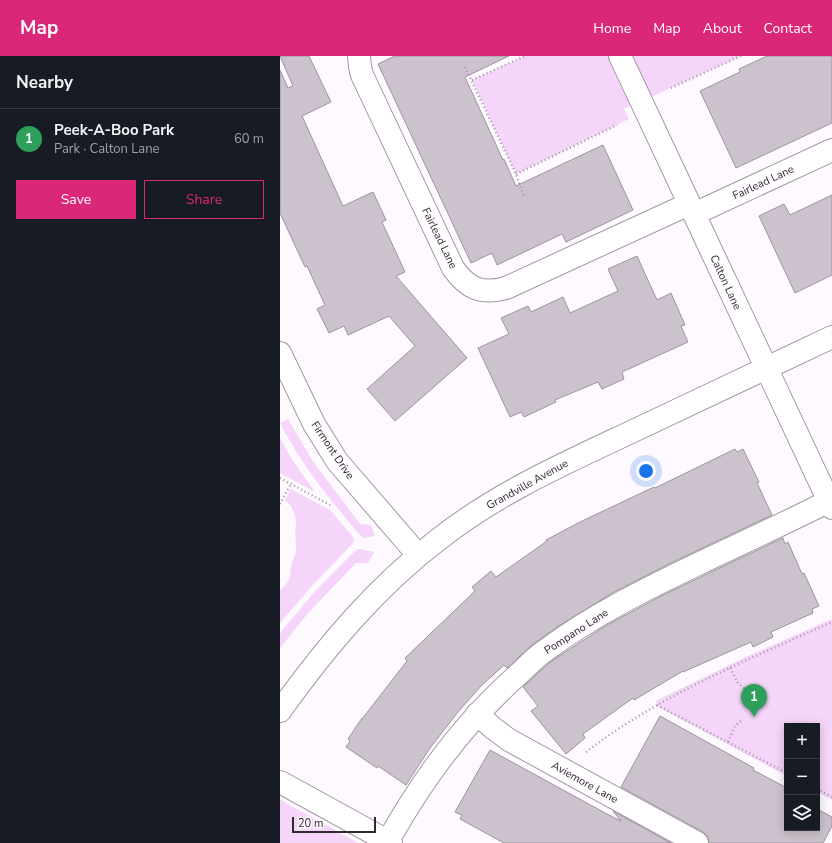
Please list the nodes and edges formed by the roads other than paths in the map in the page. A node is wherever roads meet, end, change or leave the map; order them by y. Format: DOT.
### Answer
graph roads {
  1 [pos="359,56"];
  2 [pos="620,56"];
  3 [pos="832,150"];
  4 [pos="692,209"];
  5 [pos="832,337"];
  6 [pos="281,357"];
  7 [pos="767,367"];
  8 [pos="830,504"];
  9 [pos="418,555"];
  10 [pos="280,711"];
  11 [pos="477,714"];
  12 [pos="280,782"];
  13 [pos="389,842"];
  14 [pos="697,843"];
  1 -- 4 [label="street, Fairlead Lane"];
  2 -- 4 [label="street, Calton Lane"];
  3 -- 4 [label="street, Fairlead Lane"];
  4 -- 7 [label="street, Calton Lane"];
  5 -- 7 [label="street, Grandville Avenue"];
  6 -- 9 [label="street, Firmont Drive"];
  7 -- 8 [label="street, Calton Lane"];
  7 -- 9 [label="street, Grandville Avenue"];
  8 -- 11 [label="street, Pompano Lane"];
  9 -- 10 [label="street, Grandville Avenue"];
  11 -- 13 [label="street, Pompano Lane"];
  11 -- 14 [label="street, Aviemore Lane"];
  12 -- 13 [label="street"];
}
